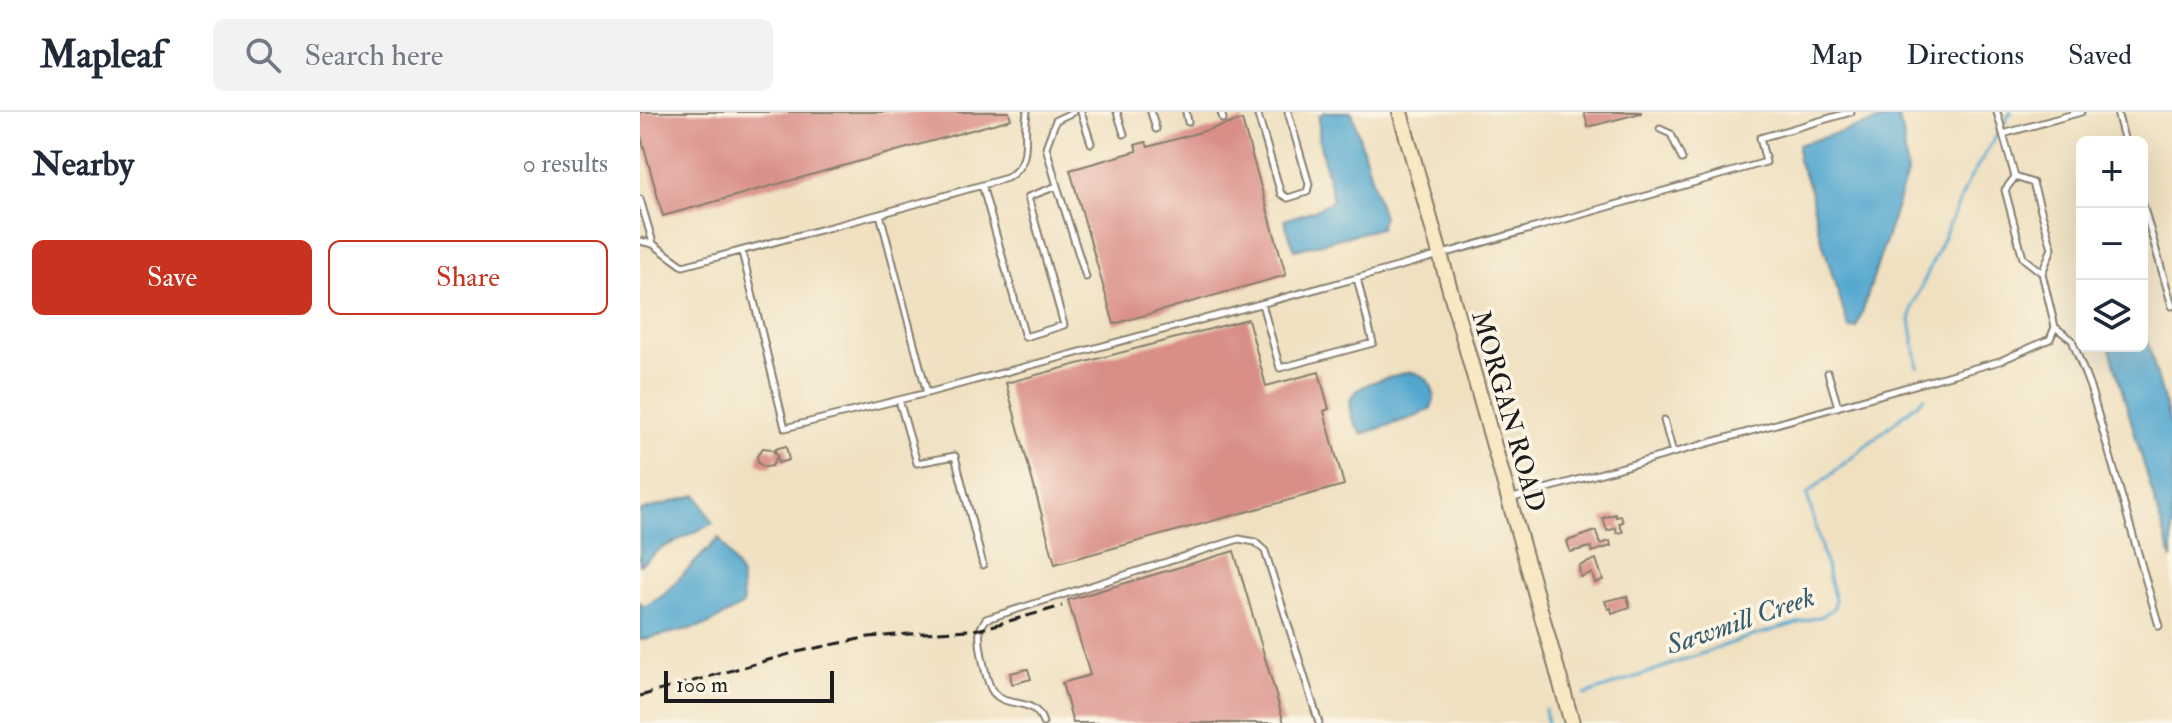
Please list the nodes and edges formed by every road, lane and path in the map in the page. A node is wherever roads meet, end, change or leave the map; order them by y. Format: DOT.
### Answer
graph roads {
  1 [pos="1027,112"];
  2 [pos="1073,112"];
  3 [pos="1081,112"];
  4 [pos="1117,112"];
  5 [pos="1151,112"];
  6 [pos="1186,112"];
  7 [pos="1257,112"];
  8 [pos="1288,112"];
  9 [pos="1400,112"];
  10 [pos="1851,112"];
  11 [pos="1997,112"];
  12 [pos="2081,112"];
  13 [pos="2117,112"];
  14 [pos="1188,122"];
  15 [pos="1156,129"];
  16 [pos="1660,129"];
  17 [pos="1124,134"];
  18 [pos="2003,134"];
  19 [pos="2123,136"];
  20 [pos="1091,143"];
  21 [pos="1682,159"];
  22 [pos="2015,177"];
  23 [pos="982,185"];
  24 [pos="1057,186"];
  25 [pos="640,199"];
  26 [pos="2144,208"];
  27 [pos="880,214"];
  28 [pos="640,241"];
  29 [pos="653,244"];
  30 [pos="742,252"];
  31 [pos="1440,254"];
  32 [pos="2042,273"];
  33 [pos="1086,277"];
  34 [pos="1357,278"];
  35 [pos="1262,304"];
  36 [pos="2172,306"];
  37 [pos="2055,327"];
  38 [pos="1828,373"];
  39 [pos="927,393"];
  40 [pos="899,400"];
  41 [pos="1838,407"];
  42 [pos="1664,420"];
  43 [pos="1673,453"];
  44 [pos="1509,499"];
  45 [pos="983,565"];
  46 [pos="2159,626"];
  47 [pos="1043,723"];
  48 [pos="1319,723"];
  49 [pos="1572,723"];
  1 -- 23 [label="lane"];
  2 -- 24 [label="lane"];
  3 -- 20 [label="lane"];
  4 -- 17 [label="lane"];
  5 -- 15 [label="lane"];
  6 -- 14 [label="lane"];
  7 -- 8 [label="lane"];
  9 -- 31 [label="street, MORGAN ROAD"];
  10 -- 31 [label="lane"];
  11 -- 18 [label="lane"];
  12 -- 18 [label="lane"];
  13 -- 19 [label="lane"];
  16 -- 21 [label="lane"];
  18 -- 22 [label="lane"];
  22 -- 32 [label="lane"];
  22 -- 32 [label="lane"];
  23 -- 24 [label="lane"];
  23 -- 27 [label="lane"];
  24 -- 33 [label="lane"];
  25 -- 29 [label="lane"];
  26 -- 36 [label="lane"];
  27 -- 30 [label="lane"];
  27 -- 39 [label="lane"];
  28 -- 29 [label="lane"];
  29 -- 30 [label="lane"];
  30 -- 40 [label="lane"];
  31 -- 34 [label="lane"];
  31 -- 44 [label="street, MORGAN ROAD"];
  32 -- 37 [label="lane"];
  34 -- 35 [label="lane"];
  34 -- 35 [label="lane"];
  35 -- 39 [label="lane"];
  37 -- 41 [label="lane"];
  37 -- 46 [label="lane"];
  38 -- 41 [label="lane"];
  39 -- 40 [label="lane"];
  40 -- 45 [label="lane"];
  41 -- 43 [label="lane"];
  42 -- 43 [label="lane"];
  43 -- 44 [label="lane"];
  44 -- 49 [label="street, MORGAN ROAD"];
  47 -- 48 [label="lane"];
}
